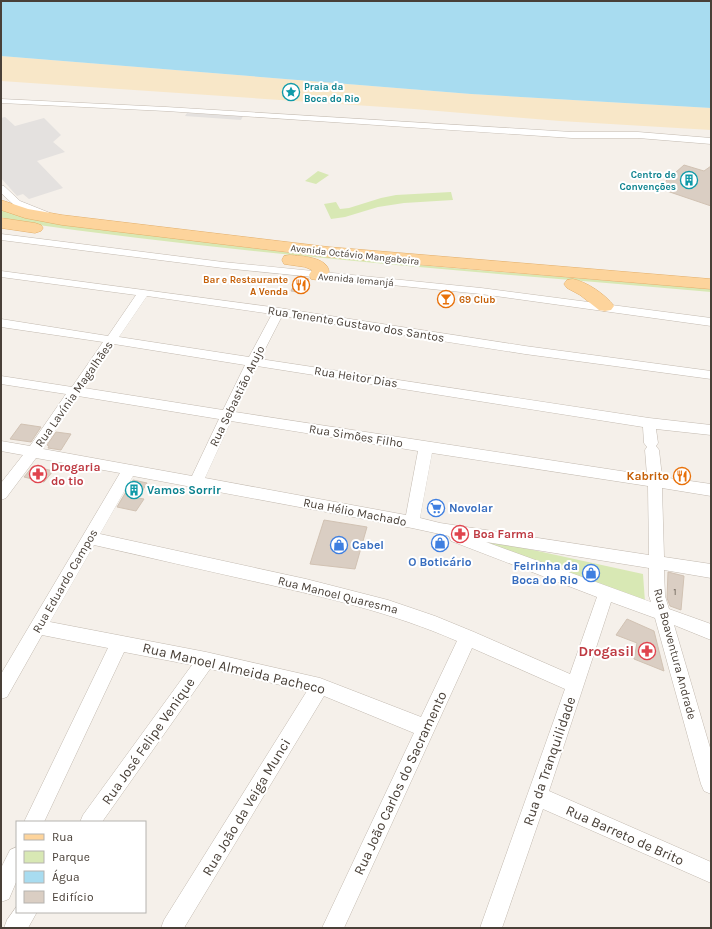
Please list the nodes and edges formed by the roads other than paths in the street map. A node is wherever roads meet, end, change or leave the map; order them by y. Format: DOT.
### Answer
graph roads {
  1 [pos="1,101"];
  2 [pos="711,141"];
  3 [pos="1,188"];
  4 [pos="1,205"];
  5 [pos="62,220"];
  6 [pos="6,224"];
  7 [pos="1,237"];
  8 [pos="276,256"];
  9 [pos="1,274"];
  10 [pos="317,275"];
  11 [pos="572,284"];
  12 [pos="711,284"];
  13 [pos="144,292"];
  14 [pos="711,297"];
  15 [pos="605,306"];
  16 [pos="279,311"];
  17 [pos="711,322"];
  18 [pos="1,323"];
  19 [pos="112,340"];
  20 [pos="254,361"];
  21 [pos="711,375"];
  22 [pos="1,380"];
  23 [pos="76,391"];
  24 [pos="228,415"];
  25 [pos="649,423"];
  26 [pos="711,430"];
  27 [pos="1,446"];
  28 [pos="426,447"];
  29 [pos="33,452"];
  30 [pos="129,470"];
  31 [pos="196,482"];
  32 [pos="655,482"];
  33 [pos="711,490"];
  34 [pos="1,494"];
  35 [pos="412,522"];
  36 [pos="440,529"];
  37 [pos="90,538"];
  38 [pos="656,562"];
  39 [pos="711,571"];
  40 [pos="606,593"];
  41 [pos="661,613"];
  42 [pos="38,627"];
  43 [pos="711,632"];
  44 [pos="468,637"];
  45 [pos="120,642"];
  46 [pos="206,660"];
  47 [pos="575,685"];
  48 [pos="320,686"];
  49 [pos="1,691"];
  50 [pos="425,728"];
  51 [pos="704,742"];
  52 [pos="711,784"];
  53 [pos="538,796"];
  54 [pos="34,821"];
  55 [pos="91,821"];
  56 [pos="16,859"];
  57 [pos="711,873"];
  58 [pos="1,891"];
  59 [pos="25,913"];
  60 [pos="15,928"];
  61 [pos="172,928"];
  62 [pos="332,928"];
  63 [pos="491,928"];
  1 -- 2 [label="street"];
  3 -- 5 [label="street"];
  4 -- 5 [label="main road, Avenida Octávio Mangabeira"];
  5 -- 12 [label="main road, Avenida Octávio Mangabeira"];
  6 -- 8 [label="main road, Avenida Octávio Mangabeira"];
  7 -- 10 [label="street, Avenida Iemanjá"];
  8 -- 10 [label="main road"];
  8 -- 11 [label="main road, Avenida Octávio Mangabeira"];
  9 -- 13 [label="street, Rua Tenente Gustavo dos Santos"];
  10 -- 15 [label="street, Avenida Iemanjá"];
  11 -- 14 [label="main road, Avenida Octávio Mangabeira"];
  11 -- 15 [label="main road"];
  13 -- 16 [label="street, Rua Tenente Gustavo dos Santos"];
  13 -- 19 [label="street, Rua Lavínia Magalhães"];
  15 -- 17 [label="street, Avenida Iemanjá"];
  16 -- 20 [label="street, Rua Sebastião Arujo"];
  16 -- 21 [label="street, Rua Tenente Gustavo dos Santos"];
  18 -- 19 [label="street, Rua Heitor Dias"];
  19 -- 20 [label="street, Rua Heitor Dias"];
  19 -- 23 [label="street, Rua Lavínia Magalhães"];
  20 -- 24 [label="street, Rua Sebastião Arujo"];
  20 -- 25 [label="street, Rua Heitor Dias"];
  22 -- 23 [label="street, Rua Simões Filho"];
  23 -- 24 [label="street, Rua Simões Filho"];
  23 -- 29 [label="street, Rua Lavínia Magalhães"];
  24 -- 28 [label="street, Rua Simões Filho"];
  24 -- 31 [label="street, Rua Sebastião Arujo"];
  25 -- 26 [label="street, Rua Heitor Dias"];
  25 -- 32 [label="street, Rua Boaventura Andrade"];
  27 -- 29 [label="street, Rua Hélio Machado"];
  28 -- 32 [label="street, Rua Simões Filho"];
  28 -- 35 [label="street"];
  29 -- 30 [label="street, Rua Hélio Machado"];
  29 -- 34 [label="street, Rua Lavínia Magalhães"];
  30 -- 31 [label="street, Rua Hélio Machado"];
  30 -- 37 [label="street, Rua Eduardo Campos"];
  31 -- 35 [label="street, Rua Hélio Machado"];
  32 -- 33 [label="street, Rua Simões Filho"];
  32 -- 38 [label="street, Rua Boaventura Andrade"];
  35 -- 36 [label="street, Rua Hélio Machado"];
  36 -- 38 [label="street, Rua Hélio Machado"];
  36 -- 40 [label="street"];
  37 -- 42 [label="street, Rua Eduardo Campos"];
  37 -- 44 [label="street, Rua Manoel Quaresma"];
  38 -- 39 [label="street, Rua Hélio Machado"];
  38 -- 41 [label="street, Rua Boaventura Andrade"];
  40 -- 41 [label="street"];
  40 -- 47 [label="street, Rua da Tranquilidade"];
  41 -- 43 [label="street"];
  41 -- 51 [label="street, Rua Boaventura Andrade"];
  42 -- 45 [label="street, Rua Manoel Almeida Pacheco"];
  42 -- 49 [label="street, Rua Eduardo Campos"];
  44 -- 47 [label="street, Rua Manoel Quaresma"];
  44 -- 50 [label="street, Rua João Carlos do Sacramento"];
  45 -- 46 [label="street, Rua Manoel Almeida Pacheco"];
  45 -- 54 [label="street"];
  46 -- 48 [label="street, Rua Manoel Almeida Pacheco"];
  46 -- 55 [label="street, Rua José Felipe Venique"];
  47 -- 53 [label="street, Rua da Tranquilidade"];
  48 -- 50 [label="street, Rua Manoel Almeida Pacheco"];
  48 -- 61 [label="street, Rua João da Veiga Munci"];
  50 -- 62 [label="street, Rua João Carlos do Sacramento"];
  51 -- 52 [label="street, Rua Boaventura Andrade"];
  53 -- 57 [label="street, Rua Barreto de Brito"];
  53 -- 63 [label="street, Rua da Tranquilidade"];
  56 -- 58 [label="street"];
  59 -- 60 [label="street"];
}
